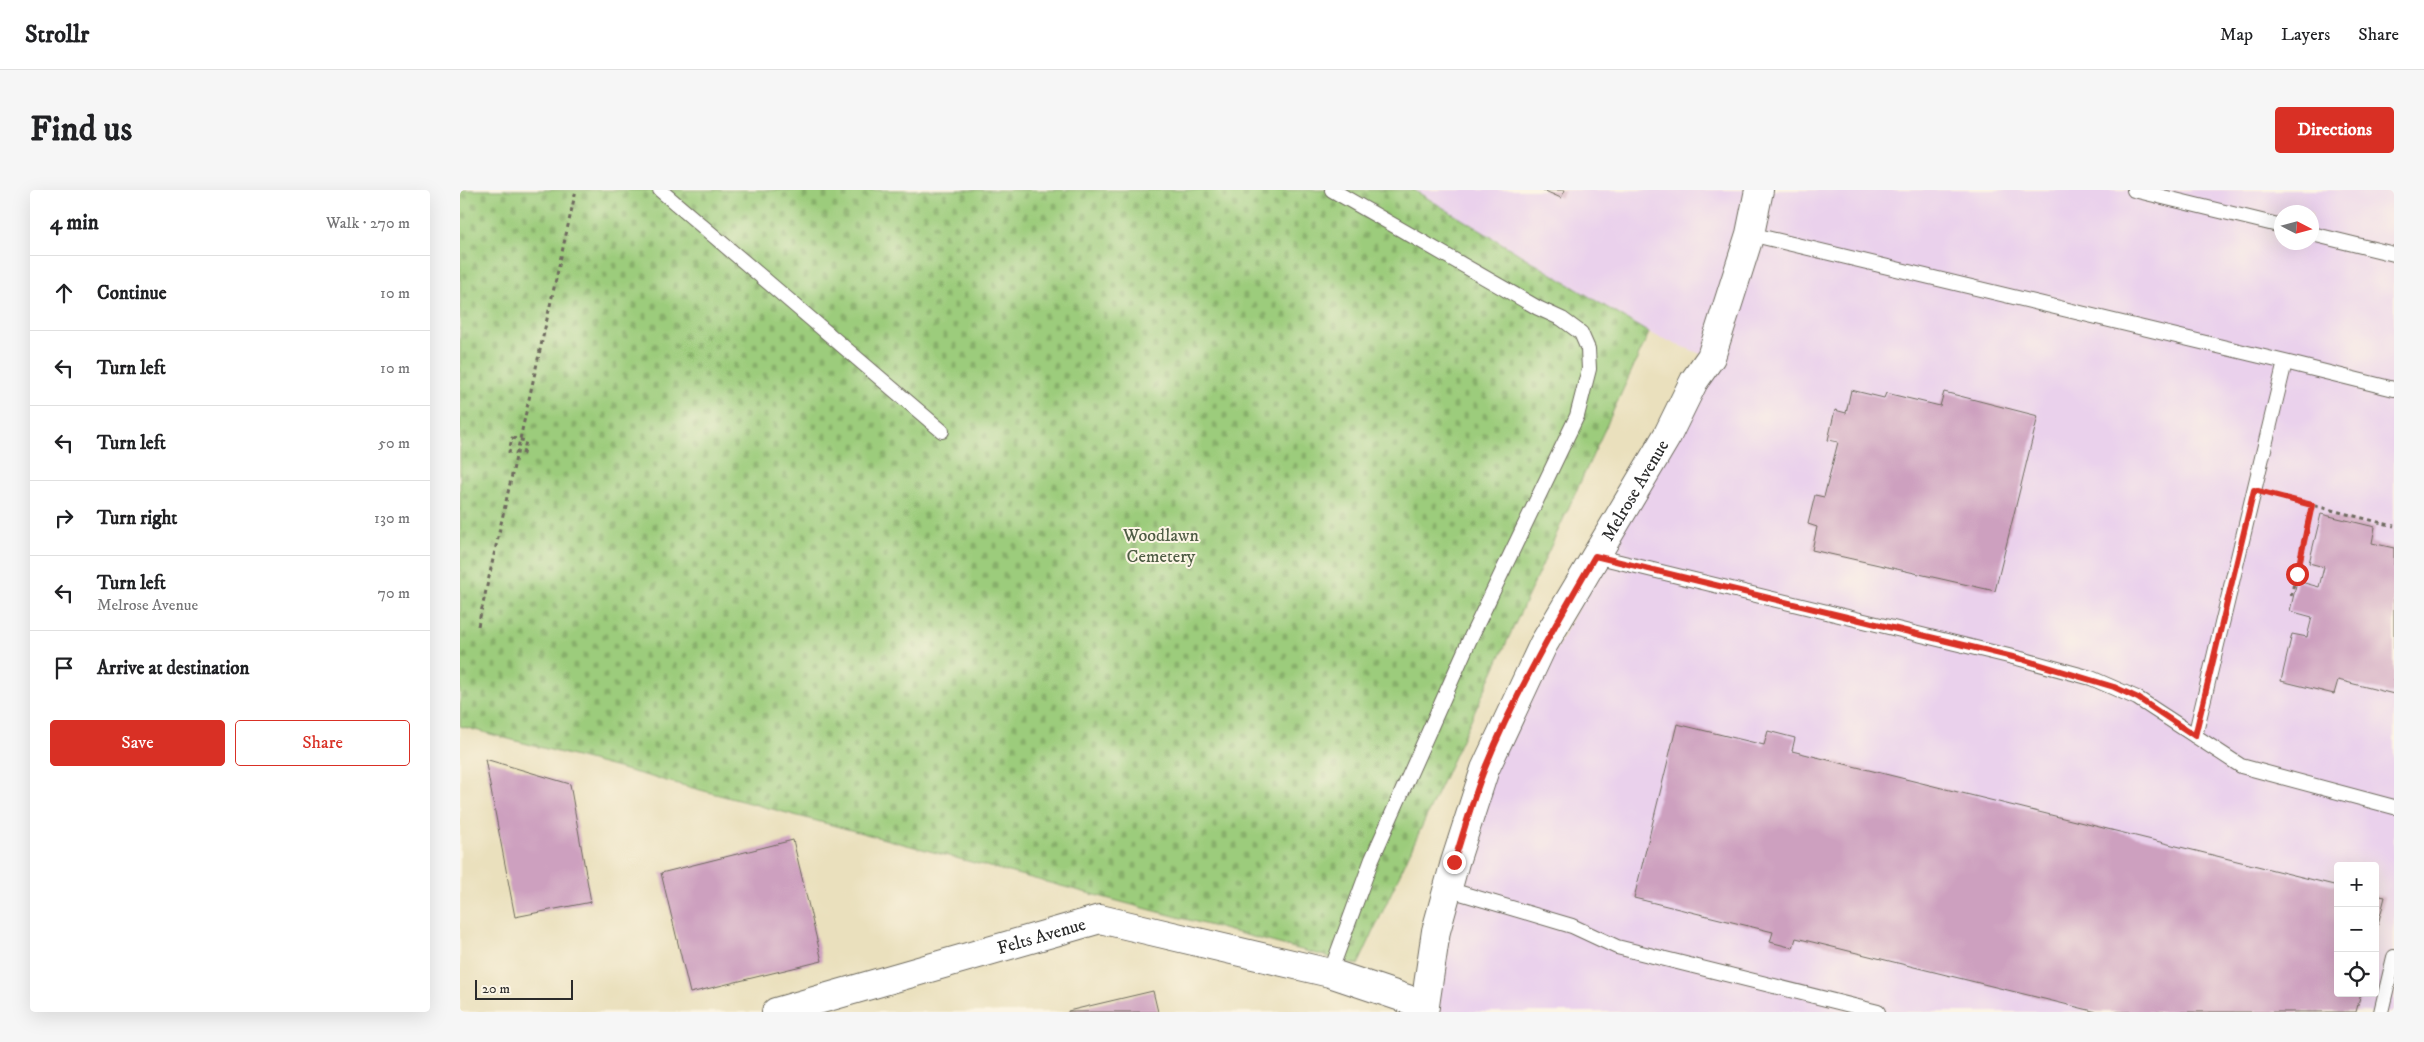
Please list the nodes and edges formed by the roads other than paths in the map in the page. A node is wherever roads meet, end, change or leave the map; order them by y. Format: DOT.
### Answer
graph roads {
  1 [pos="660,190"];
  2 [pos="1332,190"];
  3 [pos="1759,190"];
  4 [pos="2134,190"];
  5 [pos="2274,224"];
  6 [pos="1750,234"];
  7 [pos="2319,236"];
  8 [pos="2394,254"];
  9 [pos="2285,362"];
  10 [pos="2394,389"];
  11 [pos="942,431"];
  12 [pos="1595,556"];
  13 [pos="2195,736"];
  14 [pos="2394,807"];
  15 [pos="1447,889"];
  16 [pos="2394,957"];
  17 [pos="1330,974"];
  18 [pos="1425,1008"];
  19 [pos="776,1012"];
  20 [pos="1878,1012"];
  21 [pos="2381,1012"];
  1 -- 11 [label="lane"];
  2 -- 17 [label="lane"];
  3 -- 6 [label="street, Melrose Avenue"];
  4 -- 5 [label="lane"];
  6 -- 9 [label="lane"];
  6 -- 12 [label="street, Melrose Avenue"];
  7 -- 8 [label="lane"];
  9 -- 10 [label="lane"];
  9 -- 13 [label="lane"];
  12 -- 13 [label="lane"];
  12 -- 15 [label="street, Melrose Avenue"];
  13 -- 14 [label="lane"];
  15 -- 18 [label="street, Melrose Avenue"];
  15 -- 20 [label="lane"];
  16 -- 21 [label="lane"];
  17 -- 18 [label="street, Felts Avenue"];
  17 -- 19 [label="street, Felts Avenue"];
}
